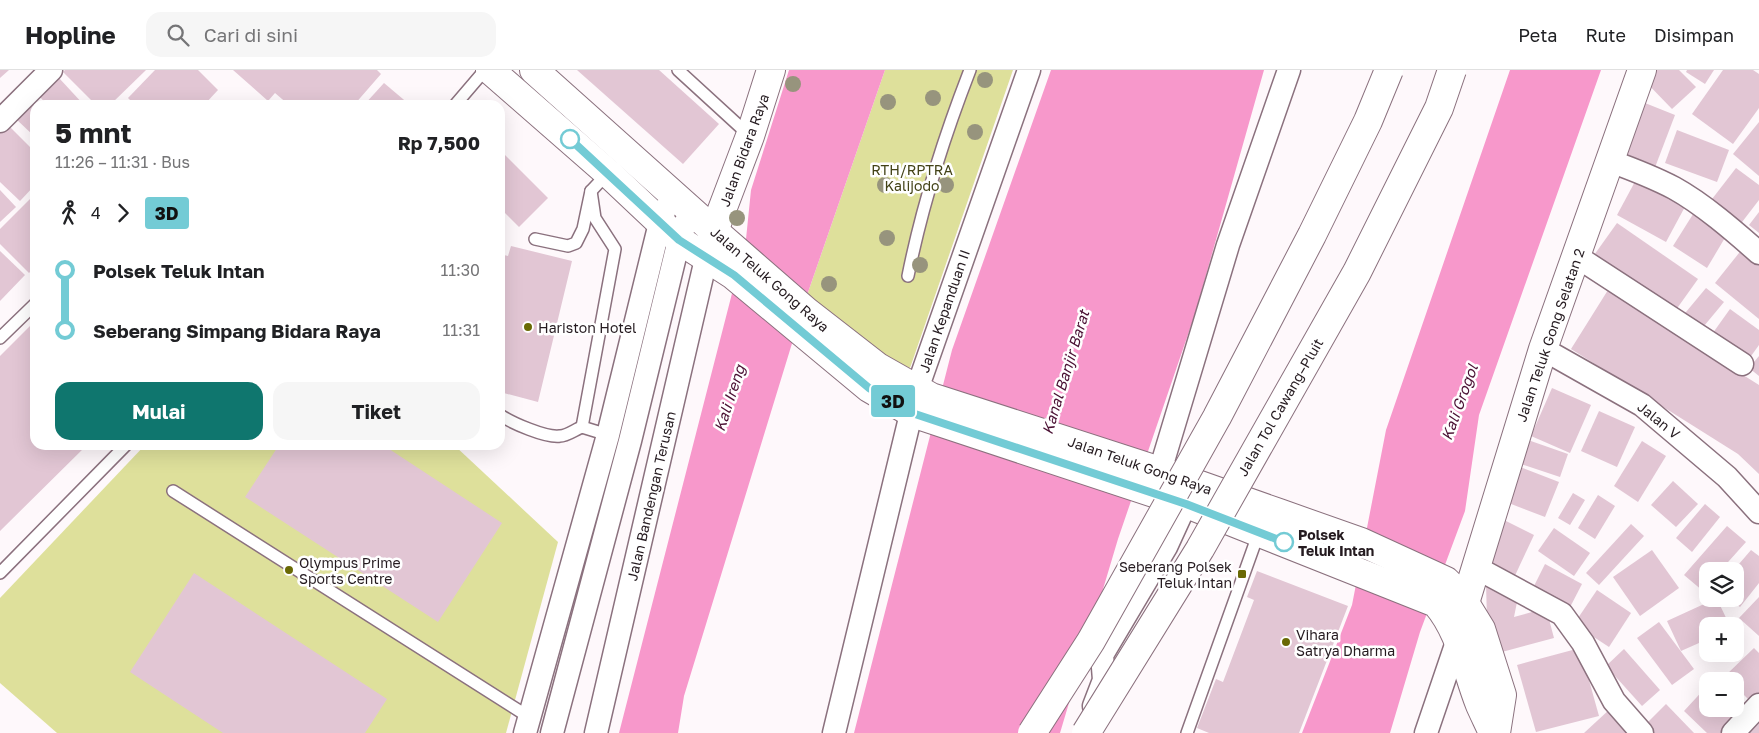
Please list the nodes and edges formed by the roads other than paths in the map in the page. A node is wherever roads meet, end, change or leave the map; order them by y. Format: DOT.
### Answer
graph roads {
  1 [pos="51,70"];
  2 [pos="485,70"];
  3 [pos="490,70"];
  4 [pos="534,70"];
  5 [pos="678,70"];
  6 [pos="772,70"];
  7 [pos="970,70"];
  8 [pos="1029,70"];
  9 [pos="1290,70"];
  10 [pos="1390,70"];
  11 [pos="1452,70"];
  12 [pos="1642,70"];
  13 [pos="459,100"];
  14 [pos="0,120"];
  15 [pos="750,136"];
  16 [pos="1610,161"];
  17 [pos="599,182"];
  18 [pos="681,200"];
  19 [pos="670,231"];
  20 [pos="714,231"];
  21 [pos="535,239"];
  22 [pos="1759,253"];
  23 [pos="1576,256"];
  24 [pos="706,258"];
  25 [pos="737,264"];
  26 [pos="908,276"];
  27 [pos="30,309"];
  28 [pos="0,338"];
  29 [pos="1543,349"];
  30 [pos="1742,364"];
  31 [pos="922,404"];
  32 [pos="505,419"];
  33 [pos="582,426"];
  34 [pos="608,435"];
  35 [pos="630,440"];
  36 [pos="121,450"];
  37 [pos="1149,475"];
  38 [pos="173,491"];
  39 [pos="1200,497"];
  40 [pos="1759,512"];
  41 [pos="1259,532"];
  42 [pos="1475,567"];
  43 [pos="0,573"];
  44 [pos="1441,592"];
  45 [pos="1465,603"];
  46 [pos="556,623"];
  47 [pos="580,628"];
  48 [pos="1459,643"];
  49 [pos="1759,705"];
  50 [pos="527,725"];
  51 [pos="553,729"];
  52 [pos="596,733"];
  53 [pos="834,733"];
  54 [pos="1032,733"];
  55 [pos="1085,733"];
  56 [pos="1187,733"];
  57 [pos="1426,733"];
  58 [pos="1495,733"];
  59 [pos="1642,733"];
  60 [pos="1734,733"];
  1 -- 14 [label="street"];
  2 -- 13 [label="lane"];
  3 -- 17 [label="main road, Jalan Teluk Gong Raya"];
  4 -- 18 [label="main road, Jalan Teluk Gong Raya"];
  5 -- 15 [label="lane"];
  6 -- 15 [label="main road, Jalan Bidara Raya"];
  7 -- 26 [label="lane"];
  8 -- 31 [label="street, Jalan Kepanduan II"];
  9 -- 37 [label="street"];
  10 -- 54 [label="main road, bridge"];
  11 -- 55 [label="main road, Jalan Tol Cawang–Pluit, bridge"];
  12 -- 16 [label="main road, Jalan Teluk Gong Selatan 2"];
  15 -- 20 [label="main road, Jalan Bidara Raya"];
  16 -- 22 [label="street"];
  16 -- 23 [label="main road, Jalan Teluk Gong Selatan 2"];
  17 -- 19 [label="main road, Jalan Teluk Gong Raya"];
  17 -- 21 [label="lane"];
  17 -- 33 [label="lane"];
  18 -- 19 [label="street"];
  18 -- 20 [label="main road, Jalan Teluk Gong Raya"];
  19 -- 24 [label="main road, Jalan Teluk Gong Raya"];
  19 -- 34 [label="street"];
  19 -- 35 [label="street"];
  20 -- 24 [label="main road, Jalan Bidara Raya"];
  20 -- 25 [label="main road, Jalan Teluk Gong Raya"];
  23 -- 29 [label="main road, Jalan Teluk Gong Selatan 2"];
  23 -- 30 [label="street"];
  24 -- 25 [label="main road, Jalan Teluk Gong Raya"];
  24 -- 52 [label="street, Jalan Bandengan Terusan"];
  25 -- 31 [label="main road, Jalan Teluk Gong Raya"];
  27 -- 28 [label="lane"];
  29 -- 40 [label="street, Jalan V"];
  29 -- 42 [label="main road, Jalan Teluk Gong Selatan 2"];
  31 -- 37 [label="main road, Jalan Teluk Gong Raya"];
  31 -- 53 [label="street, Jalan Kepanduan II"];
  32 -- 33 [label="lane"];
  33 -- 34 [label="lane"];
  34 -- 35 [label="street"];
  34 -- 46 [label="street"];
  35 -- 47 [label="street"];
  36 -- 43 [label="lane"];
  37 -- 39 [label="main road, Jalan Teluk Gong Raya"];
  38 -- 50 [label="lane"];
  39 -- 41 [label="main road, Jalan Teluk Gong Raya"];
  39 -- 44 [label="main road, Jalan Teluk Gong Raya"];
  39 -- 55 [label="street"];
  41 -- 44 [label="main road, Jalan Teluk Gong Raya"];
  41 -- 56 [label="lane"];
  42 -- 45 [label="main road, Jalan Teluk Gong Selatan 2"];
  42 -- 59 [label="street"];
  44 -- 45 [label="main road, Jalan Teluk Gong Raya"];
  44 -- 48 [label="main road, Jalan Teluk Gong Raya"];
  45 -- 48 [label="main road, Jalan Teluk Gong Selatan 2"];
  45 -- 58 [label="main road, Jalan Teluk Gong Raya"];
  46 -- 47 [label="street"];
  46 -- 50 [label="street"];
  47 -- 51 [label="street"];
  48 -- 57 [label="street"];
  48 -- 58 [label="main road, Jalan Teluk Gong Raya"];
  49 -- 60 [label="street"];
  50 -- 51 [label="street"];
}
